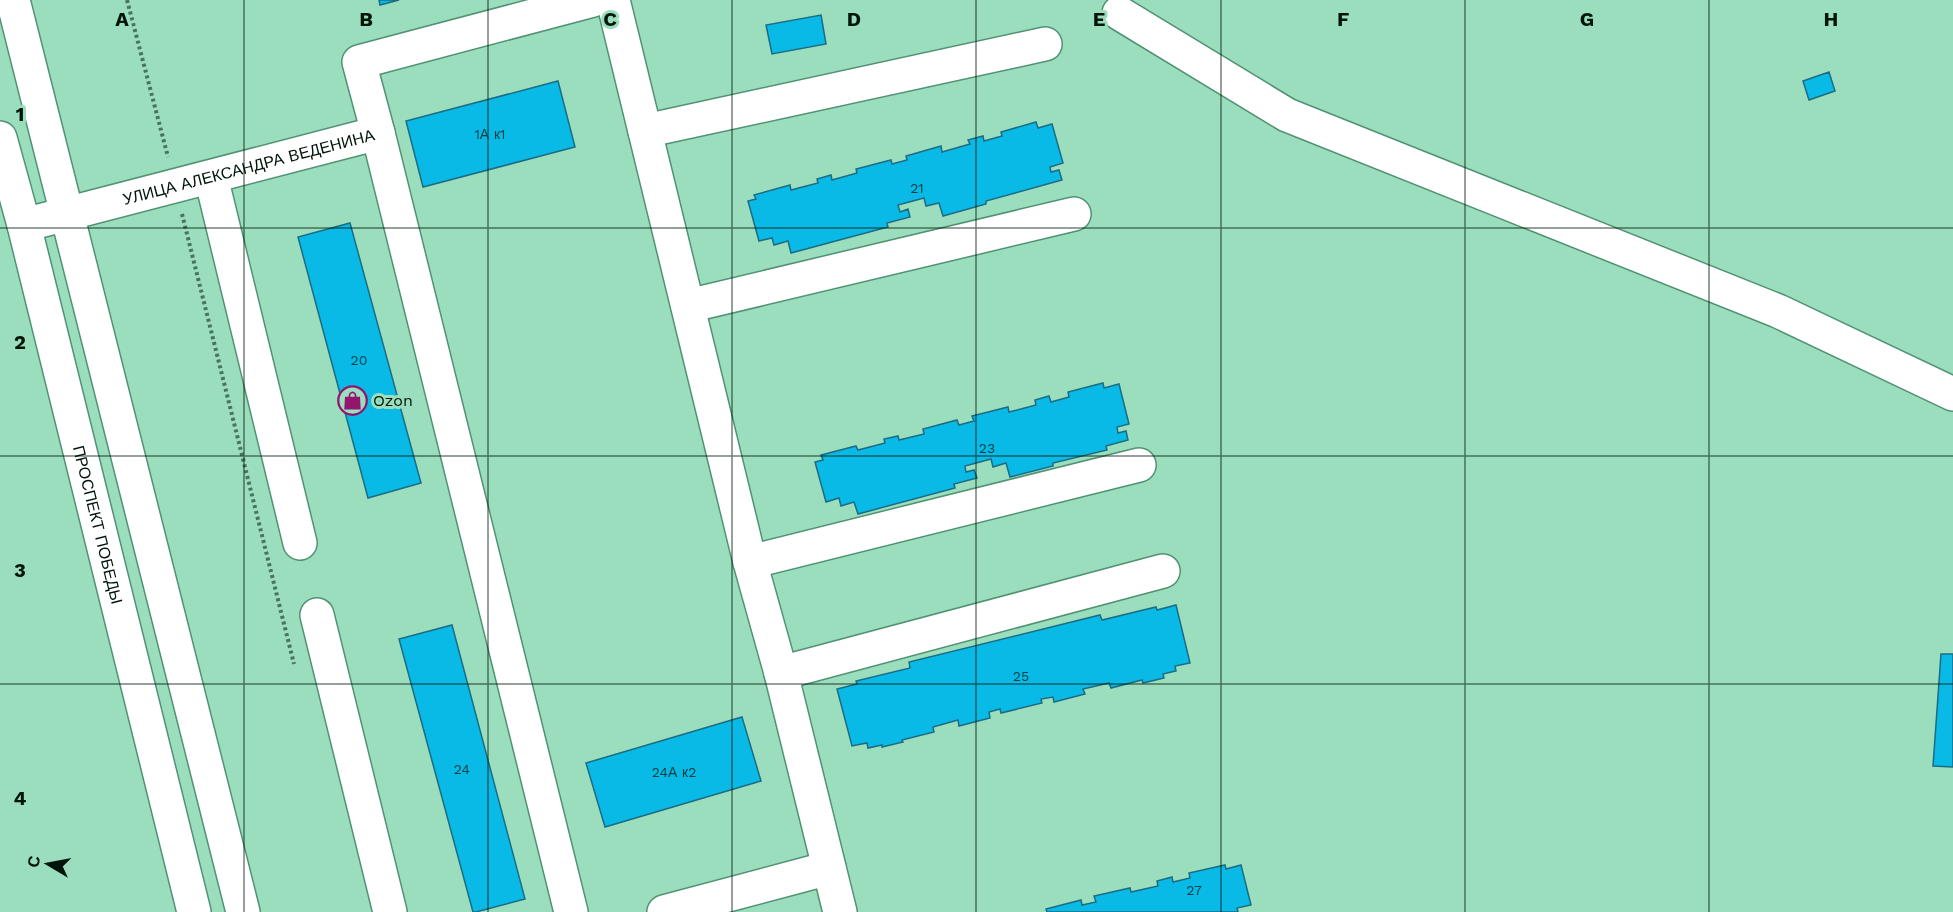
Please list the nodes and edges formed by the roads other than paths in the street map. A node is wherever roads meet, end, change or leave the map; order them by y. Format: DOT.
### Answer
graph roads {
  1 [pos="13,0"];
  2 [pos="593,0"];
  3 [pos="613,0"];
  4 [pos="1122,4"];
  5 [pos="1044,44"];
  6 [pos="645,131"];
  7 [pos="378,133"];
  8 [pos="0,138"];
  9 [pos="210,177"];
  10 [pos="67,214"];
  11 [pos="1074,214"];
  12 [pos="24,225"];
  13 [pos="688,306"];
  14 [pos="1953,394"];
  15 [pos="1139,465"];
  16 [pos="300,543"];
  17 [pos="750,562"];
  18 [pos="1163,571"];
  19 [pos="317,615"];
  20 [pos="780,673"];
  21 [pos="829,868"];
  22 [pos="194,912"];
  23 [pos="243,912"];
  24 [pos="390,912"];
  25 [pos="571,912"];
  26 [pos="664,912"];
  27 [pos="840,912"];
  1 -- 10 [label="street"];
  2 -- 7 [label="street, УЛИЦА АЛЕКСАНДРА ВЕДЕНИНА"];
  3 -- 6 [label="street"];
  4 -- 14 [label="street"];
  5 -- 6 [label="street"];
  6 -- 13 [label="street"];
  7 -- 9 [label="street, УЛИЦА АЛЕКСАНДРА ВЕДЕНИНА"];
  7 -- 25 [label="street"];
  8 -- 12 [label="street, ПРОСПЕКТ ПОБЕДЫ"];
  9 -- 10 [label="street, УЛИЦА АЛЕКСАНДРА ВЕДЕНИНА"];
  9 -- 16 [label="street"];
  10 -- 12 [label="street, УЛИЦА АЛЕКСАНДРА ВЕДЕНИНА"];
  10 -- 23 [label="street"];
  11 -- 13 [label="street"];
  12 -- 22 [label="street, ПРОСПЕКТ ПОБЕДЫ"];
  13 -- 17 [label="street"];
  15 -- 17 [label="street"];
  17 -- 20 [label="street"];
  18 -- 20 [label="street"];
  19 -- 24 [label="street"];
  20 -- 21 [label="street"];
  21 -- 26 [label="street"];
  21 -- 27 [label="street"];
}
